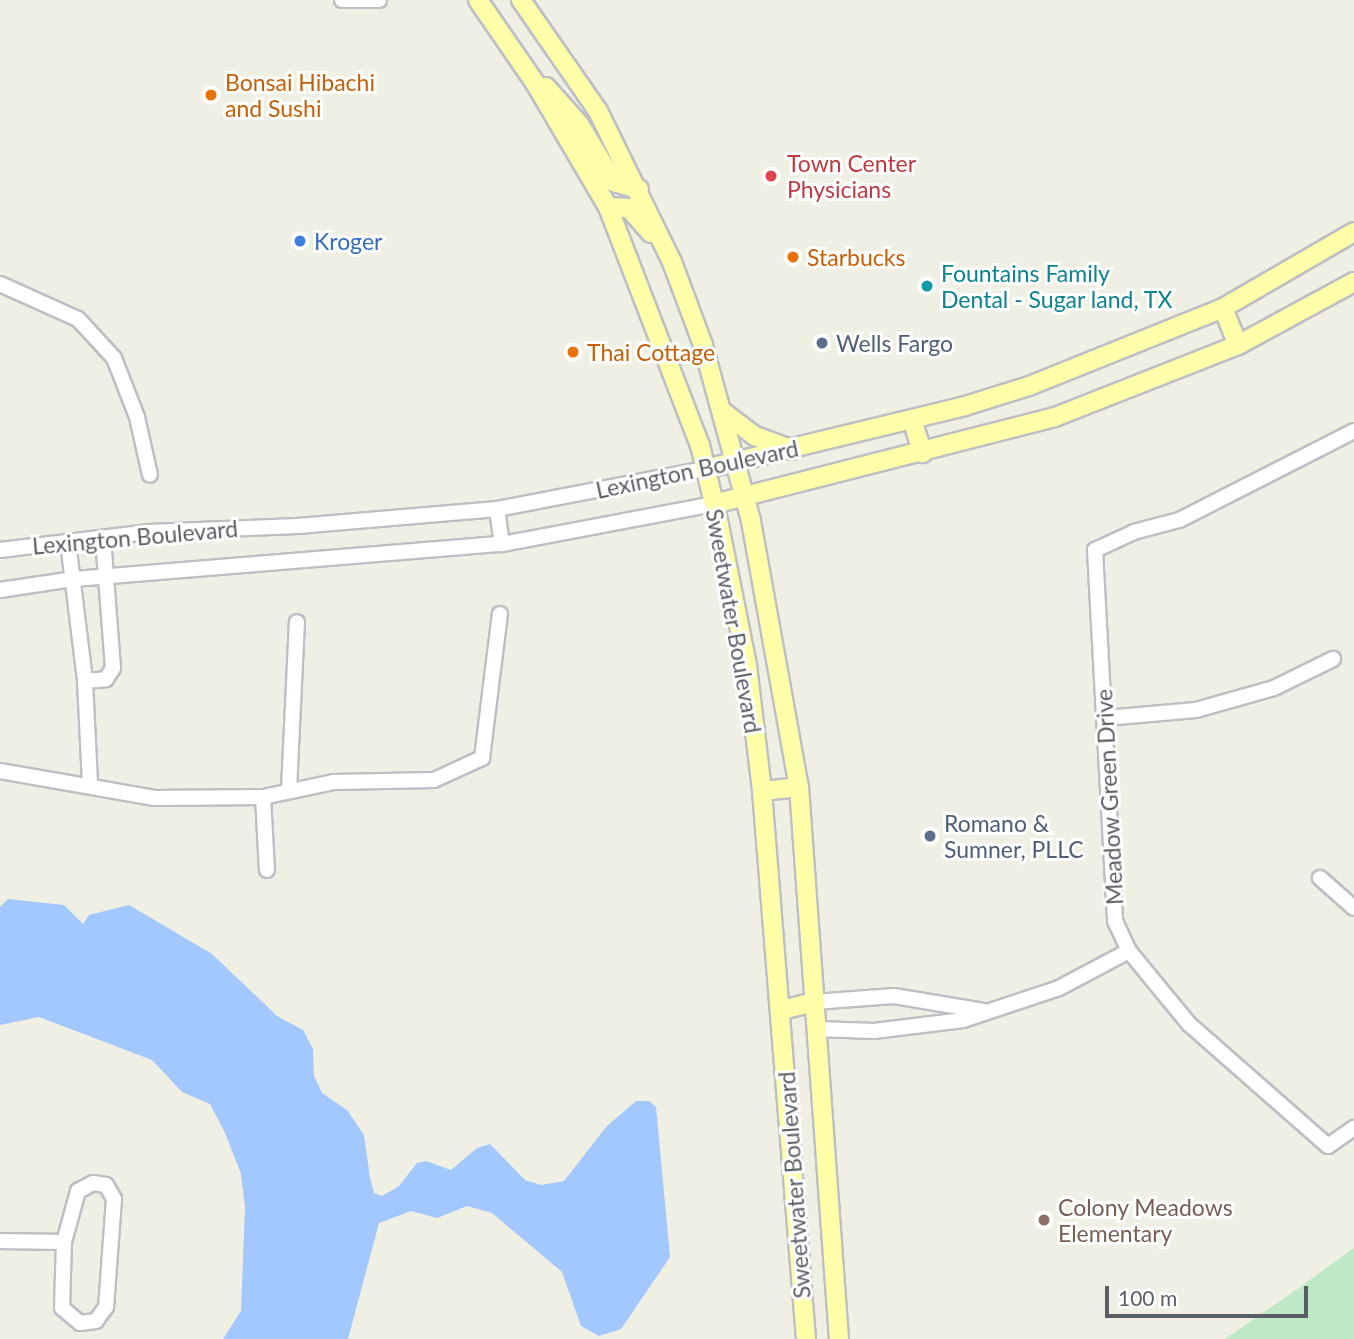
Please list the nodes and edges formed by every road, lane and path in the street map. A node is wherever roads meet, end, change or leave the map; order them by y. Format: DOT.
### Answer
graph roads {
  1 [pos="342,0"];
  2 [pos="379,0"];
  3 [pos="478,0"];
  4 [pos="522,0"];
  5 [pos="536,83"];
  6 [pos="639,189"];
  7 [pos="608,207"];
  8 [pos="1354,232"];
  9 [pos="672,262"];
  10 [pos="1354,282"];
  11 [pos="0,284"];
  12 [pos="1223,308"];
  13 [pos="1238,345"];
  14 [pos="723,412"];
  15 [pos="912,419"];
  16 [pos="1354,431"];
  17 [pos="793,450"];
  18 [pos="923,453"];
  19 [pos="736,463"];
  20 [pos="705,469"];
  21 [pos="150,475"];
  22 [pos="745,498"];
  23 [pos="714,504"];
  24 [pos="497,509"];
  25 [pos="103,538"];
  26 [pos="68,542"];
  27 [pos="502,544"];
  28 [pos="0,550"];
  29 [pos="106,577"];
  30 [pos="74,579"];
  31 [pos="0,590"];
  32 [pos="500,614"];
  33 [pos="298,622"];
  34 [pos="1333,659"];
  35 [pos="85,681"];
  36 [pos="1106,718"];
  37 [pos="0,771"];
  38 [pos="90,785"];
  39 [pos="799,787"];
  40 [pos="289,790"];
  41 [pos="762,791"];
  42 [pos="263,797"];
  43 [pos="267,870"];
  44 [pos="1320,878"];
  45 [pos="1354,908"];
  46 [pos="1129,951"];
  47 [pos="814,1002"];
  48 [pos="984,1011"];
  49 [pos="782,1019"];
  50 [pos="816,1029"];
  51 [pos="1354,1128"];
  52 [pos="0,1241"];
  53 [pos="64,1242"];
  54 [pos="806,1339"];
  55 [pos="839,1339"];
  1 -- 2 [label="street"];
  3 -- 5 [label="main road, Sweetwater Boulevard"];
  4 -- 6 [label="main road, Sweetwater Boulevard"];
  5 -- 6 [label="main road"];
  5 -- 7 [label="main road, Sweetwater Boulevard"];
  6 -- 9 [label="main road, Sweetwater Boulevard"];
  7 -- 9 [label="main road"];
  7 -- 20 [label="main road, Sweetwater Boulevard"];
  8 -- 12 [label="main road, Lexington Boulevard"];
  9 -- 14 [label="main road, Sweetwater Boulevard"];
  10 -- 13 [label="main road, Lexington Boulevard"];
  11 -- 21 [label="street"];
  12 -- 13 [label="main road"];
  12 -- 15 [label="main road, Lexington Boulevard"];
  13 -- 18 [label="main road, Lexington Boulevard"];
  14 -- 17 [label="main road"];
  14 -- 19 [label="main road, Sweetwater Boulevard"];
  15 -- 17 [label="main road, Lexington Boulevard"];
  15 -- 18 [label="main road"];
  16 -- 36 [label="street, Meadow Green Drive"];
  17 -- 19 [label="main road, Lexington Boulevard"];
  18 -- 22 [label="main road, Lexington Boulevard"];
  19 -- 20 [label="main road, Lexington Boulevard"];
  19 -- 22 [label="main road, Sweetwater Boulevard"];
  20 -- 23 [label="main road, Sweetwater Boulevard"];
  20 -- 24 [label="street, Lexington Boulevard"];
  22 -- 23 [label="main road, Lexington Boulevard"];
  22 -- 39 [label="main road, Sweetwater Boulevard"];
  23 -- 27 [label="street, Lexington Boulevard"];
  23 -- 41 [label="main road, Sweetwater Boulevard"];
  24 -- 25 [label="street, Lexington Boulevard"];
  24 -- 27 [label="street"];
  25 -- 26 [label="street, Lexington Boulevard"];
  25 -- 29 [label="street"];
  26 -- 28 [label="street, Lexington Boulevard"];
  26 -- 30 [label="street"];
  27 -- 29 [label="street, Lexington Boulevard"];
  29 -- 30 [label="street, Lexington Boulevard"];
  29 -- 35 [label="street"];
  30 -- 31 [label="street, Lexington Boulevard"];
  30 -- 35 [label="street"];
  32 -- 40 [label="street"];
  33 -- 40 [label="street"];
  34 -- 36 [label="street"];
  35 -- 38 [label="street"];
  36 -- 46 [label="street, Meadow Green Drive"];
  37 -- 38 [label="street"];
  38 -- 42 [label="street"];
  39 -- 41 [label="main road"];
  39 -- 47 [label="main road, Sweetwater Boulevard"];
  40 -- 42 [label="street"];
  41 -- 49 [label="main road, Sweetwater Boulevard"];
  42 -- 43 [label="street"];
  44 -- 45 [label="street"];
  46 -- 48 [label="street"];
  46 -- 51 [label="street, Meadow Green Drive"];
  47 -- 48 [label="street"];
  47 -- 49 [label="main road"];
  47 -- 50 [label="main road, Sweetwater Boulevard"];
  48 -- 50 [label="street"];
  49 -- 50 [label="main road"];
  49 -- 54 [label="main road, Sweetwater Boulevard"];
  50 -- 55 [label="main road, Sweetwater Boulevard"];
  52 -- 53 [label="street"];
  53 -- 53 [label="street"];
}
